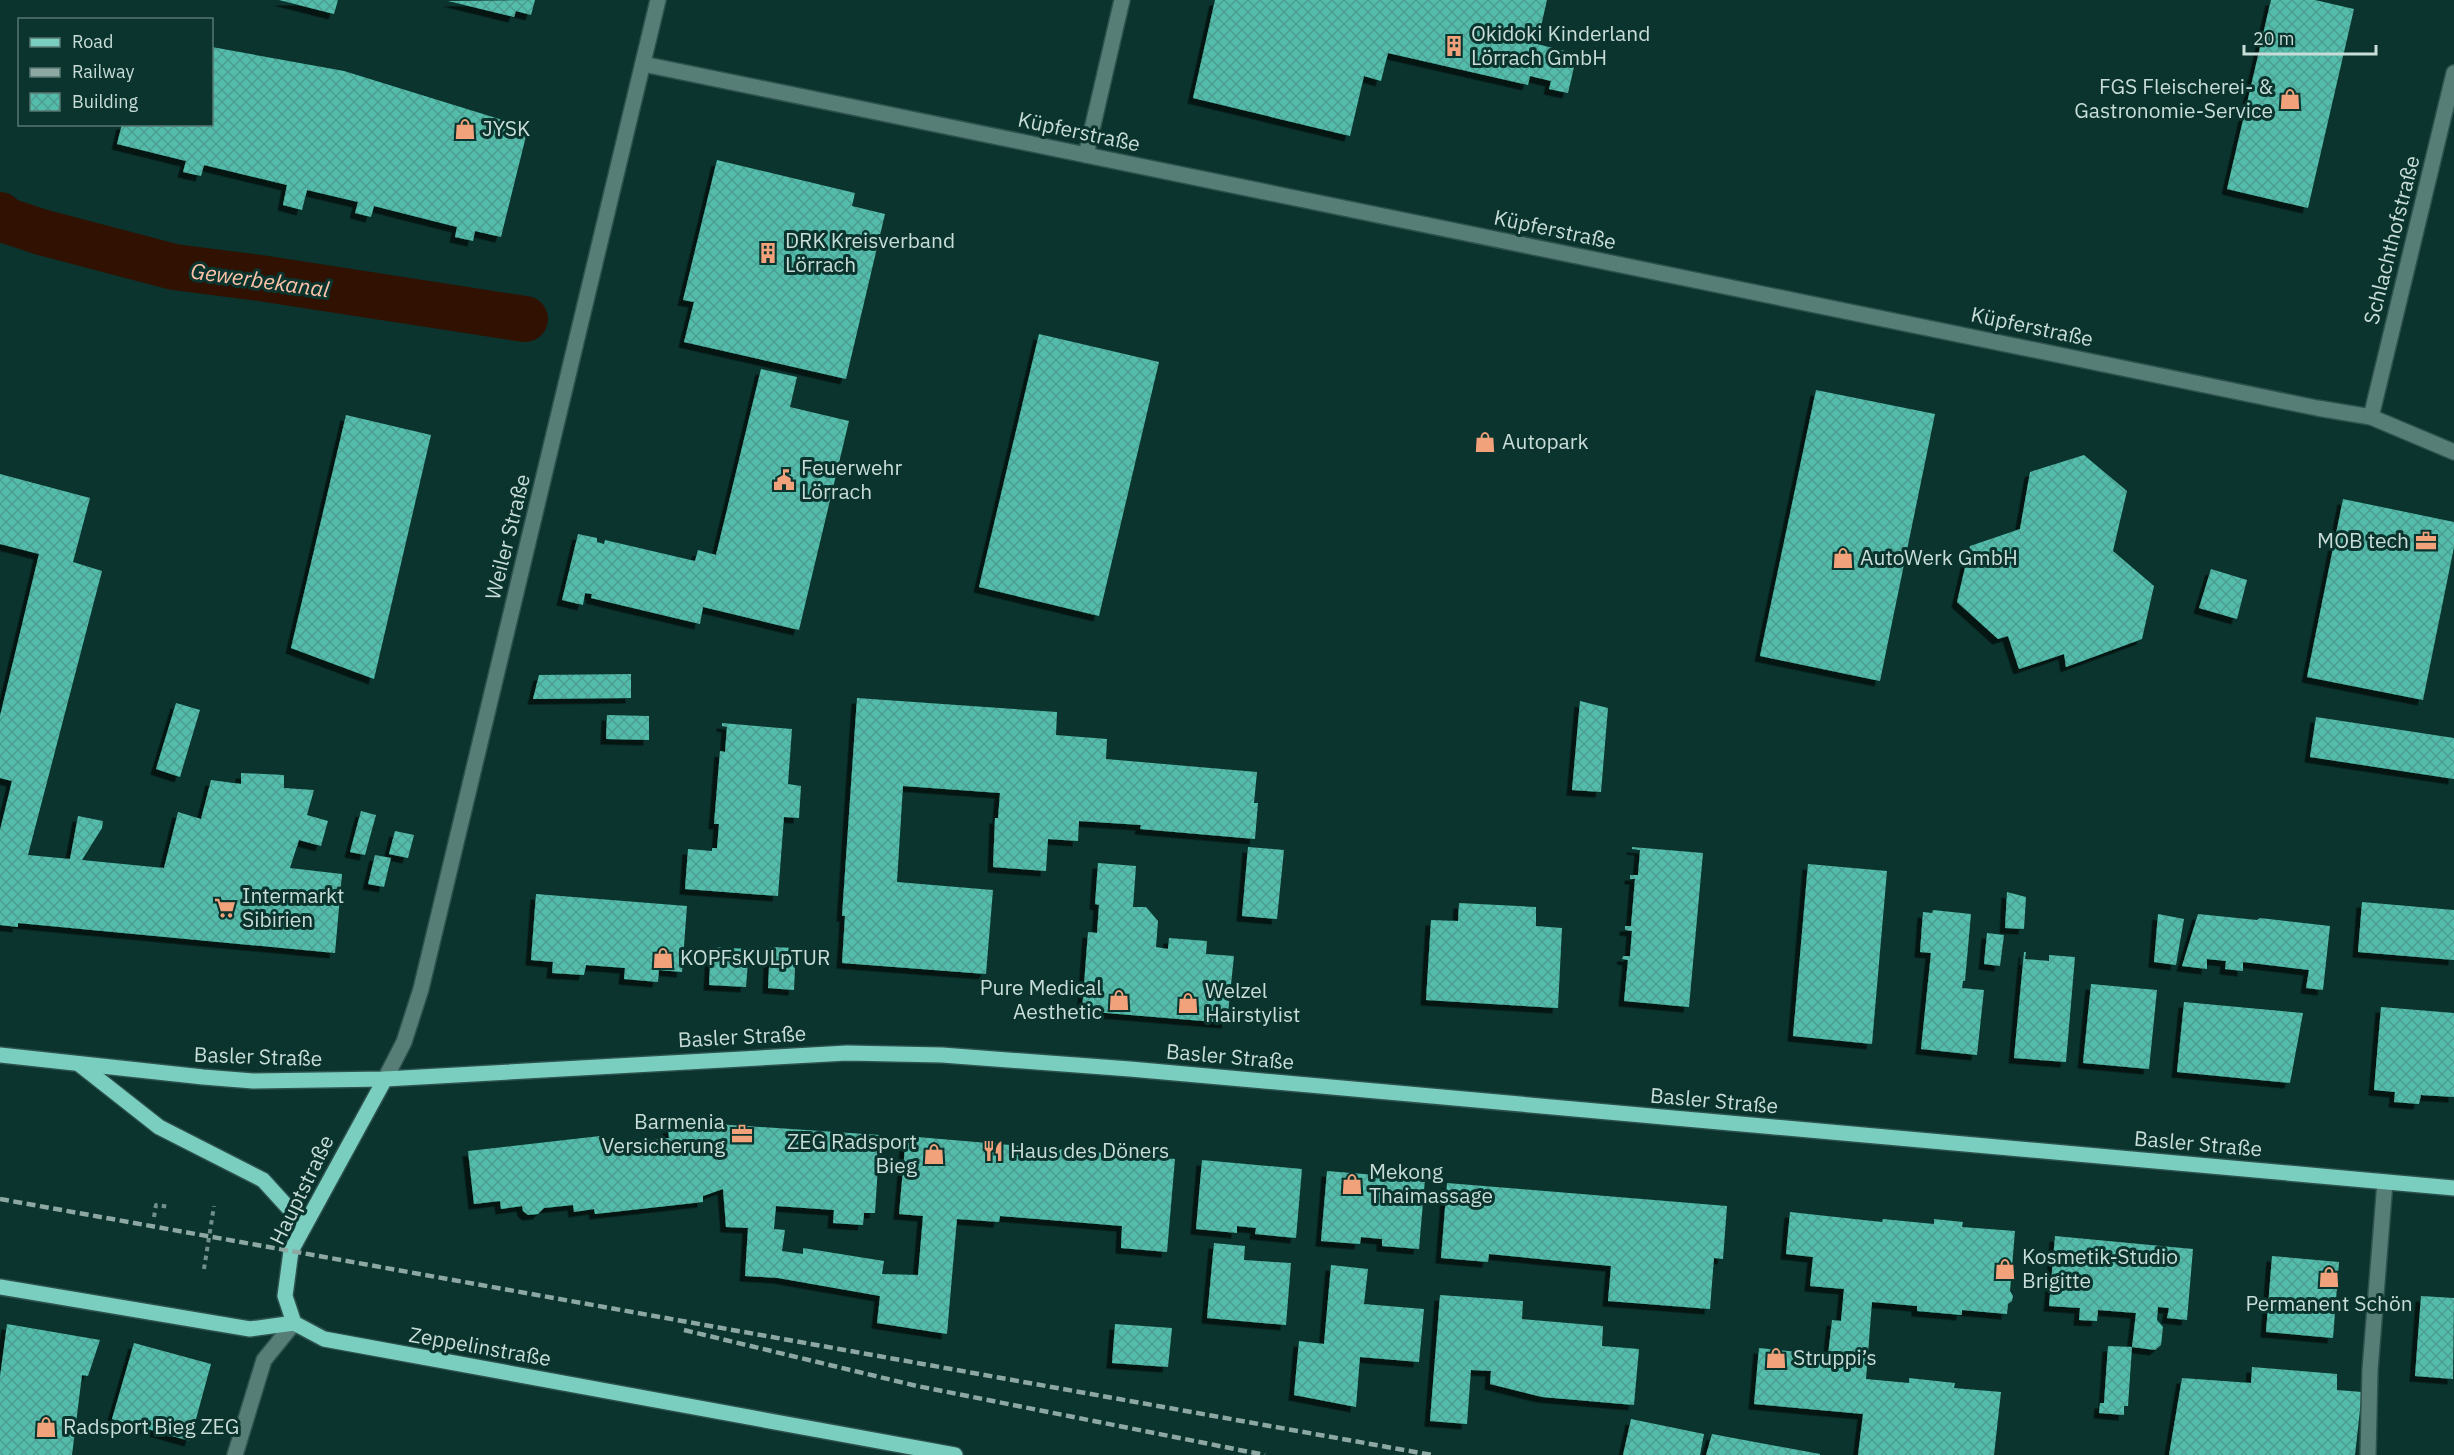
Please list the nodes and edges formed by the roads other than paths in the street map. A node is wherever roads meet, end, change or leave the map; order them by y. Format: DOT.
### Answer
graph roads {
  1 [pos="658,0"];
  2 [pos="1122,0"];
  3 [pos="643,64"];
  4 [pos="2454,73"];
  5 [pos="1086,155"];
  6 [pos="2371,417"];
  7 [pos="2454,452"];
  8 [pos="0,1055"];
  9 [pos="79,1064"];
  10 [pos="385,1079"];
  11 [pos="2385,1182"];
  12 [pos="2454,1188"];
  13 [pos="304,1225"];
  14 [pos="0,1287"];
  15 [pos="294,1323"];
  16 [pos="235,1455"];
  17 [pos="955,1455"];
  18 [pos="2368,1455"];
  1 -- 3 [label="street, Weiler Straße"];
  2 -- 5 [label="street"];
  3 -- 5 [label="street, Küpferstraße"];
  3 -- 10 [label="street, Weiler Straße"];
  4 -- 6 [label="street, Schlachthofstraße"];
  5 -- 6 [label="street, Küpferstraße"];
  6 -- 7 [label="street, Küpferstraße"];
  8 -- 9 [label="main road, Basler Straße"];
  9 -- 10 [label="main road, Basler Straße"];
  9 -- 13 [label="main road"];
  10 -- 11 [label="main road, Basler Straße"];
  10 -- 13 [label="main road, Hauptstraße"];
  11 -- 12 [label="main road, Basler Straße"];
  11 -- 18 [label="street"];
  13 -- 15 [label="main road, Hauptstraße"];
  14 -- 15 [label="main road"];
  15 -- 16 [label="street"];
  15 -- 17 [label="main road, Zeppelinstraße"];
}
